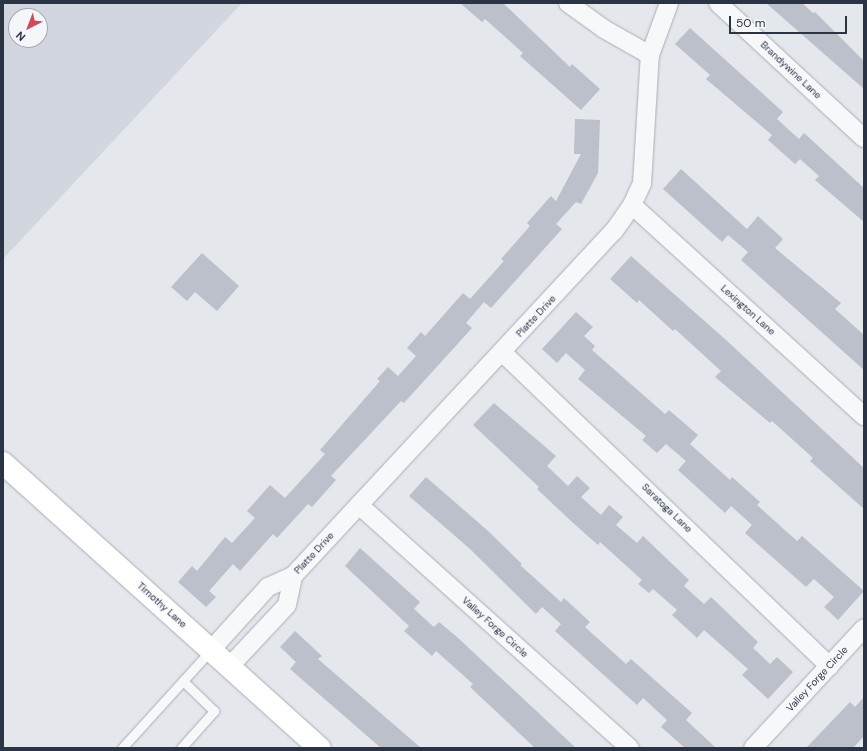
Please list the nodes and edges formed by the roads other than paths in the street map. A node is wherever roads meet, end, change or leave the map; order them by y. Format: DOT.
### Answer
graph roads {
  1 [pos="568,3"];
  2 [pos="669,3"];
  3 [pos="718,3"];
  4 [pos="650,56"];
  5 [pos="864,138"];
  6 [pos="632,205"];
  7 [pos="502,352"];
  8 [pos="864,416"];
  9 [pos="3,463"];
  10 [pos="359,505"];
  11 [pos="293,576"];
  12 [pos="864,628"];
  13 [pos="211,650"];
  14 [pos="230,666"];
  15 [pos="830,666"];
  16 [pos="183,681"];
  17 [pos="122,748"];
  18 [pos="181,748"];
  19 [pos="320,748"];
  20 [pos="630,748"];
  21 [pos="752,748"];
  1 -- 4 [label="street"];
  2 -- 4 [label="street, Platte Drive"];
  3 -- 5 [label="street, Brandywine Lane"];
  4 -- 6 [label="street, Platte Drive"];
  6 -- 7 [label="street, Platte Drive"];
  6 -- 8 [label="street, Lexington Lane"];
  7 -- 10 [label="street, Platte Drive"];
  7 -- 15 [label="street, Saratoga Lane"];
  9 -- 13 [label="street, Timothy Lane"];
  10 -- 11 [label="street, Platte Drive"];
  10 -- 20 [label="street, Valley Forge Circle"];
  11 -- 13 [label="street, Platte Drive"];
  11 -- 14 [label="street, Platte Drive"];
  12 -- 15 [label="street, Valley Forge Circle"];
  13 -- 14 [label="street, Timothy Lane"];
  13 -- 16 [label="lane"];
  14 -- 19 [label="street, Timothy Lane"];
  15 -- 21 [label="street, Valley Forge Circle"];
  16 -- 17 [label="lane"];
  16 -- 18 [label="lane"];
}
